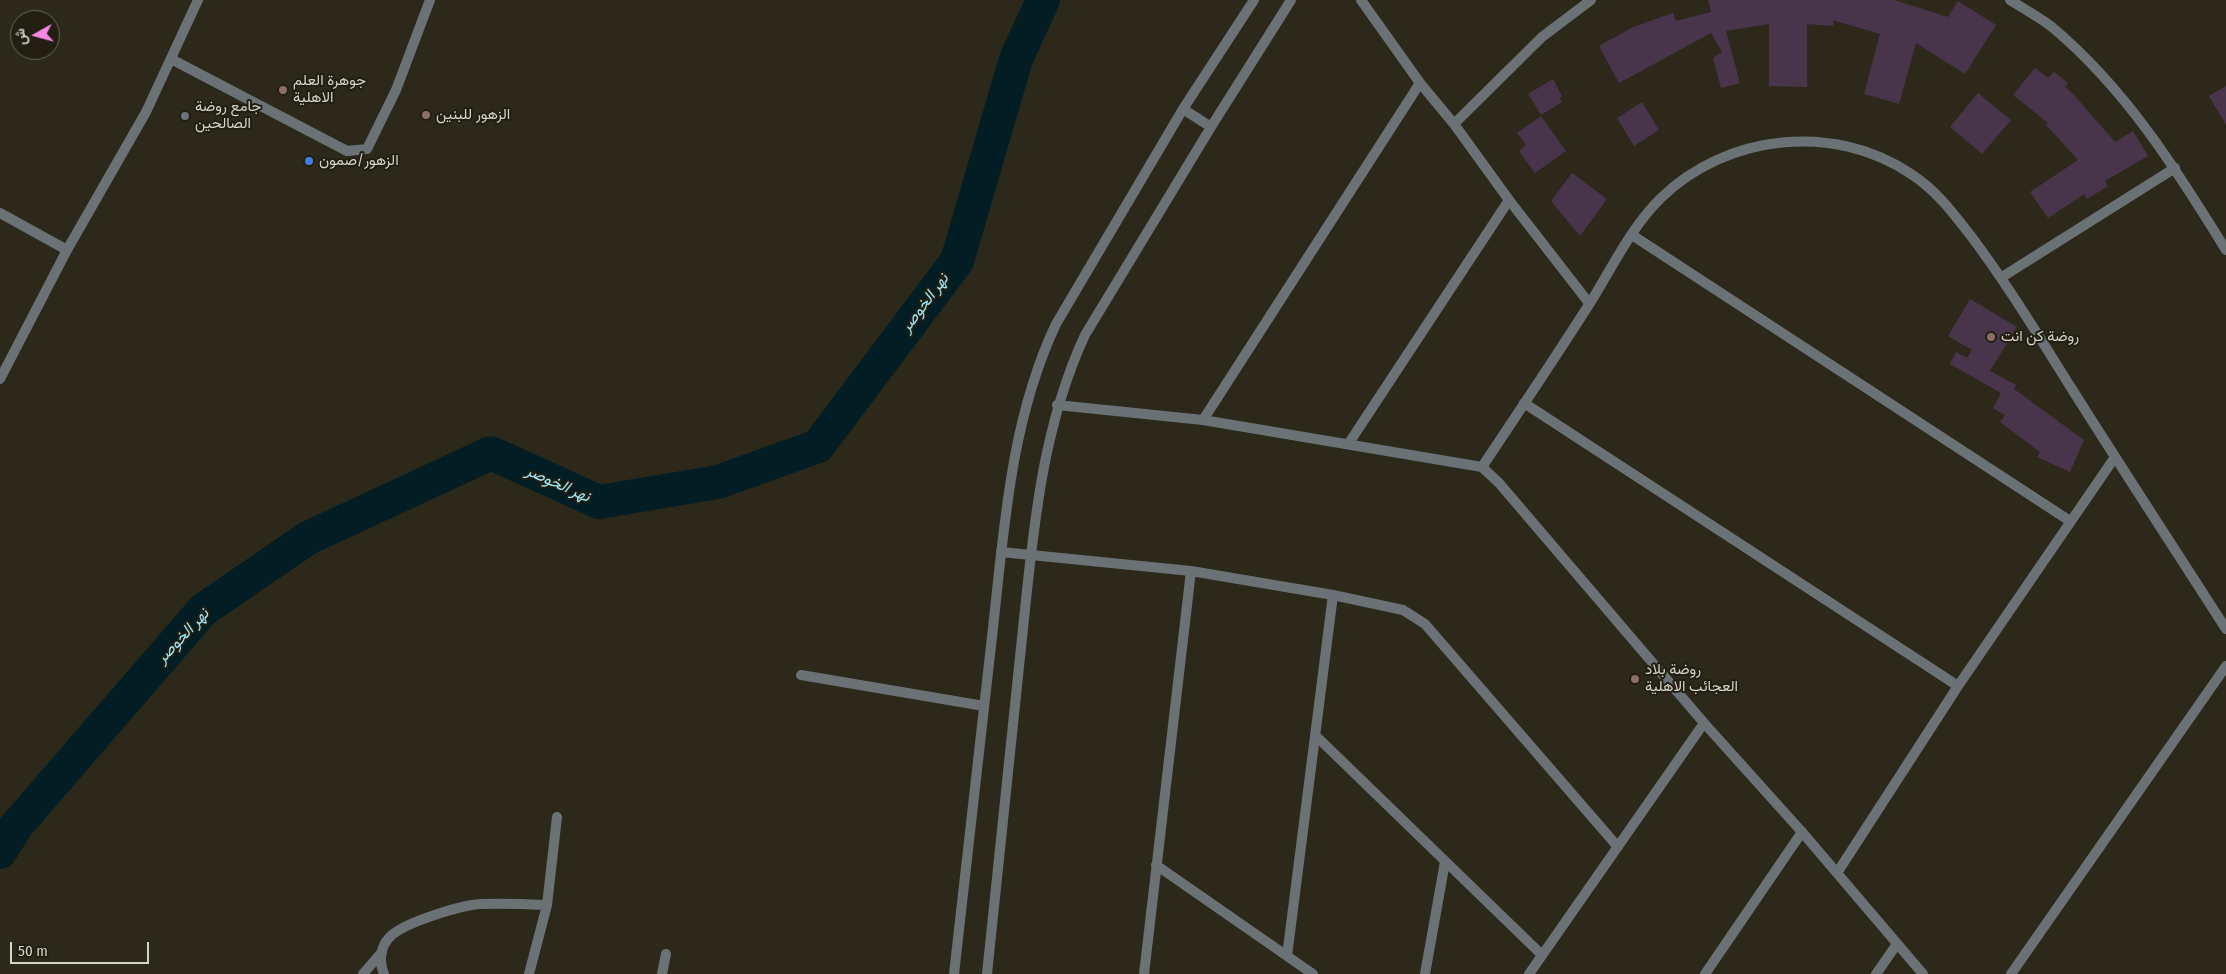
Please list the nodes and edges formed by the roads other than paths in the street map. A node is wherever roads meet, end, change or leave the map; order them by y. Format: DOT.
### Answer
graph roads {
  1 [pos="198,0"];
  2 [pos="430,0"];
  3 [pos="1254,0"];
  4 [pos="1291,0"];
  5 [pos="1361,0"];
  6 [pos="1592,0"];
  7 [pos="2010,0"];
  8 [pos="171,59"];
  9 [pos="1420,83"];
  10 [pos="1183,110"];
  11 [pos="1454,124"];
  12 [pos="1211,127"];
  13 [pos="2175,168"];
  14 [pos="1509,200"];
  15 [pos="0,213"];
  16 [pos="1632,235"];
  17 [pos="68,250"];
  18 [pos="2226,250"];
  19 [pos="2002,277"];
  20 [pos="1590,304"];
  21 [pos="0,379"];
  22 [pos="1524,403"];
  23 [pos="1057,405"];
  24 [pos="1202,420"];
  25 [pos="1349,443"];
  26 [pos="2115,457"];
  27 [pos="1482,467"];
  28 [pos="2070,521"];
  29 [pos="1001,552"];
  30 [pos="1031,554"];
  31 [pos="1190,571"];
  32 [pos="1333,595"];
  33 [pos="2226,629"];
  34 [pos="2226,666"];
  35 [pos="801,675"];
  36 [pos="1958,686"];
  37 [pos="984,706"];
  38 [pos="1704,724"];
  39 [pos="1315,735"];
  40 [pos="557,818"];
  41 [pos="1802,832"];
  42 [pos="1618,847"];
  43 [pos="1445,862"];
  44 [pos="1156,865"];
  45 [pos="1837,873"];
  46 [pos="547,905"];
  47 [pos="1897,944"];
  48 [pos="382,952"];
  49 [pos="666,954"];
  50 [pos="1542,955"];
  51 [pos="1287,956"];
  52 [pos="363,974"];
  53 [pos="384,974"];
  54 [pos="529,974"];
  55 [pos="662,974"];
  56 [pos="954,974"];
  57 [pos="987,974"];
  58 [pos="1144,974"];
  59 [pos="1313,974"];
  60 [pos="1424,974"];
  61 [pos="1529,974"];
  62 [pos="1704,974"];
  63 [pos="1876,974"];
  64 [pos="1923,974"];
  65 [pos="2011,974"];
  1 -- 8 [label="street"];
  2 -- 8 [label="street"];
  3 -- 10 [label="street"];
  4 -- 12 [label="street"];
  5 -- 9 [label="street"];
  6 -- 11 [label="street"];
  7 -- 13 [label="street"];
  8 -- 17 [label="street"];
  9 -- 11 [label="street"];
  9 -- 24 [label="street"];
  10 -- 12 [label="street"];
  10 -- 29 [label="street"];
  11 -- 14 [label="street"];
  12 -- 23 [label="street"];
  13 -- 18 [label="street"];
  13 -- 19 [label="street"];
  14 -- 20 [label="street"];
  14 -- 25 [label="street"];
  15 -- 17 [label="street"];
  16 -- 19 [label="street"];
  16 -- 20 [label="street"];
  16 -- 28 [label="street"];
  17 -- 21 [label="street"];
  19 -- 26 [label="street"];
  20 -- 22 [label="street"];
  22 -- 27 [label="street"];
  22 -- 36 [label="street"];
  23 -- 24 [label="street"];
  23 -- 30 [label="street"];
  24 -- 25 [label="street"];
  25 -- 27 [label="street"];
  26 -- 28 [label="street"];
  26 -- 33 [label="street"];
  27 -- 38 [label="street"];
  28 -- 36 [label="street"];
  29 -- 30 [label="street"];
  29 -- 37 [label="street"];
  30 -- 31 [label="street"];
  30 -- 57 [label="street"];
  31 -- 32 [label="street"];
  31 -- 44 [label="street"];
  32 -- 39 [label="street"];
  32 -- 42 [label="street"];
  34 -- 65 [label="street"];
  35 -- 37 [label="street"];
  36 -- 45 [label="street"];
  37 -- 56 [label="street"];
  38 -- 41 [label="street"];
  38 -- 42 [label="street"];
  39 -- 43 [label="street"];
  39 -- 51 [label="street"];
  40 -- 46 [label="street"];
  41 -- 45 [label="street"];
  41 -- 62 [label="street"];
  42 -- 50 [label="street"];
  43 -- 50 [label="street"];
  43 -- 60 [label="street"];
  44 -- 51 [label="street"];
  44 -- 58 [label="street"];
  45 -- 47 [label="street"];
  46 -- 48 [label="street"];
  46 -- 54 [label="street"];
  47 -- 63 [label="street"];
  47 -- 64 [label="street"];
  48 -- 52 [label="street"];
  48 -- 53 [label="street"];
  49 -- 55 [label="street"];
  50 -- 61 [label="street"];
  51 -- 59 [label="street"];
}
